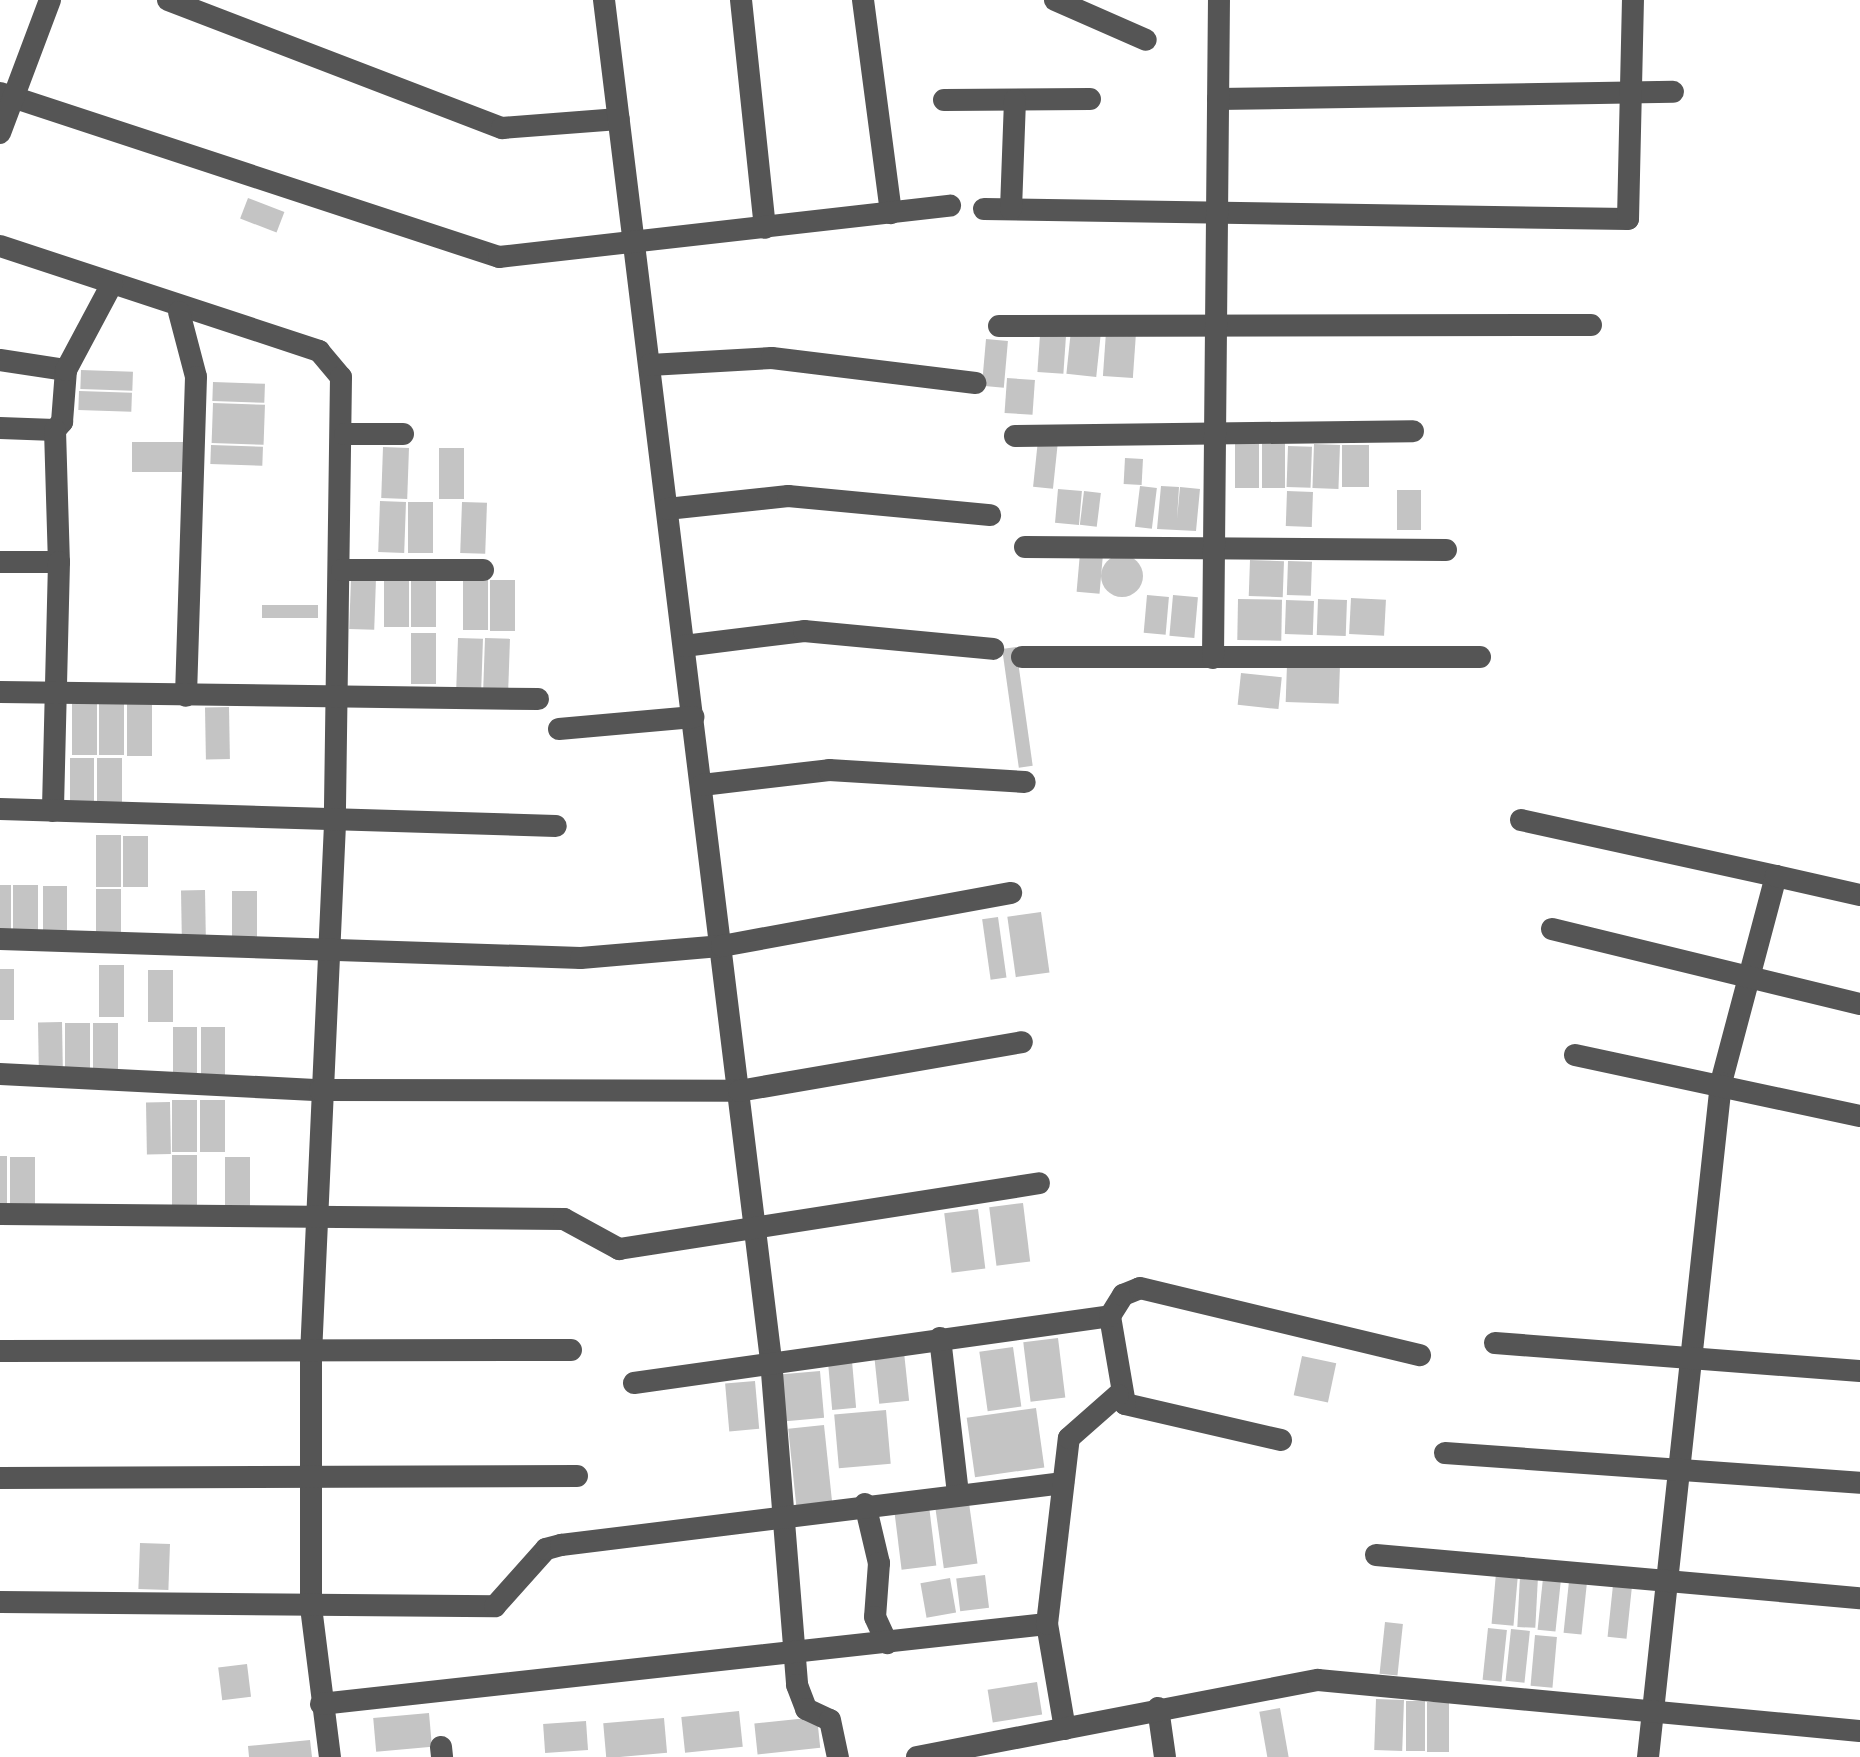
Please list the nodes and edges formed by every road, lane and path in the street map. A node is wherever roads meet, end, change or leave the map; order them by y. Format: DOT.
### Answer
graph roads {
  1 [pos="50,0"];
  2 [pos="168,0"];
  3 [pos="604,0"];
  4 [pos="741,0"];
  5 [pos="864,0"];
  6 [pos="1055,0"];
  7 [pos="1219,0"];
  8 [pos="1632,0"];
  9 [pos="1146,40"];
  10 [pos="1673,92"];
  11 [pos="1631,94"];
  12 [pos="6,96"];
  13 [pos="1090,99"];
  14 [pos="1218,99"];
  15 [pos="944,100"];
  16 [pos="1016,100"];
  17 [pos="619,120"];
  18 [pos="0,132"];
  19 [pos="950,206"];
  20 [pos="984,210"];
  21 [pos="1010,210"];
  22 [pos="1217,210"];
  23 [pos="891,213"];
  24 [pos="765,228"];
  25 [pos="634,244"];
  26 [pos="0,246"];
  27 [pos="112,284"];
  28 [pos="178,312"];
  29 [pos="1591,325"];
  30 [pos="999,326"];
  31 [pos="1216,327"];
  32 [pos="0,360"];
  33 [pos="650,365"];
  34 [pos="66,370"];
  35 [pos="976,384"];
  36 [pos="0,428"];
  37 [pos="1217,429"];
  38 [pos="55,430"];
  39 [pos="1413,432"];
  40 [pos="345,434"];
  41 [pos="403,434"];
  42 [pos="1015,436"];
  43 [pos="667,510"];
  44 [pos="990,515"];
  45 [pos="1024,547"];
  46 [pos="1214,549"];
  47 [pos="1446,550"];
  48 [pos="0,562"];
  49 [pos="59,562"];
  50 [pos="342,570"];
  51 [pos="483,570"];
  52 [pos="684,646"];
  53 [pos="993,649"];
  54 [pos="1480,657"];
  55 [pos="1022,658"];
  56 [pos="1213,658"];
  57 [pos="0,692"];
  58 [pos="54,694"];
  59 [pos="186,696"];
  60 [pos="338,698"];
  61 [pos="538,699"];
  62 [pos="693,716"];
  63 [pos="560,729"];
  64 [pos="1025,782"];
  65 [pos="702,785"];
  66 [pos="0,809"];
  67 [pos="53,811"];
  68 [pos="1521,820"];
  69 [pos="335,824"];
  70 [pos="556,826"];
  71 [pos="1776,876"];
  72 [pos="1012,893"];
  73 [pos="1860,895"];
  74 [pos="1552,930"];
  75 [pos="0,939"];
  76 [pos="722,946"];
  77 [pos="325,955"];
  78 [pos="1747,978"];
  79 [pos="1860,1004"];
  80 [pos="1022,1042"];
  81 [pos="1575,1055"];
  82 [pos="0,1074"];
  83 [pos="1721,1083"];
  84 [pos="320,1090"];
  85 [pos="739,1090"];
  86 [pos="1860,1116"];
  87 [pos="1039,1183"];
  88 [pos="0,1214"];
  89 [pos="314,1217"];
  90 [pos="755,1227"];
  91 [pos="1110,1316"];
  92 [pos="940,1338"];
  93 [pos="1495,1343"];
  94 [pos="571,1350"];
  95 [pos="0,1351"];
  96 [pos="1689,1352"];
  97 [pos="311,1354"];
  98 [pos="1420,1355"];
  99 [pos="771,1360"];
  100 [pos="1860,1371"];
  101 [pos="634,1383"];
  102 [pos="1118,1394"];
  103 [pos="1282,1440"];
  104 [pos="1445,1453"];
  105 [pos="1678,1464"];
  106 [pos="577,1476"];
  107 [pos="0,1478"];
  108 [pos="312,1479"];
  109 [pos="1063,1483"];
  110 [pos="1860,1483"];
  111 [pos="958,1494"];
  112 [pos="865,1504"];
  113 [pos="785,1513"];
  114 [pos="1376,1555"];
  115 [pos="1666,1576"];
  116 [pos="1860,1598"];
  117 [pos="0,1602"];
  118 [pos="311,1607"];
  119 [pos="1046,1624"];
  120 [pos="888,1643"];
  121 [pos="797,1654"];
  122 [pos="321,1704"];
  123 [pos="1653,1706"];
  124 [pos="1158,1708"];
  125 [pos="1065,1729"];
  126 [pos="1860,1731"];
  127 [pos="330,1757"];
  128 [pos="838,1757"];
  129 [pos="917,1757"];
  130 [pos="1166,1757"];
  131 [pos="1648,1757"];
  1 -- 12 [label="street"];
  2 -- 17 [label="street"];
  3 -- 17 [label="street"];
  4 -- 24 [label="street"];
  5 -- 23 [label="street"];
  6 -- 9 [label="street"];
  7 -- 14 [label="street"];
  8 -- 11 [label="street"];
  10 -- 11 [label="street"];
  11 -- 14 [label="street"];
  11 -- 22 [label="street"];
  12 -- 18 [label="street"];
  12 -- 25 [label="street"];
  13 -- 16 [label="street"];
  14 -- 22 [label="street"];
  15 -- 16 [label="street"];
  16 -- 21 [label="street"];
  17 -- 25 [label="street"];
  19 -- 23 [label="street"];
  20 -- 21 [label="street"];
  21 -- 22 [label="street"];
  22 -- 31 [label="street"];
  23 -- 24 [label="street"];
  24 -- 25 [label="street"];
  25 -- 33 [label="street"];
  26 -- 27 [label="street"];
  27 -- 28 [label="street"];
  27 -- 34 [label="street"];
  28 -- 40 [label="street"];
  28 -- 59 [label="street"];
  29 -- 31 [label="street"];
  30 -- 31 [label="street"];
  31 -- 37 [label="street"];
  32 -- 34 [label="street"];
  33 -- 35 [label="street"];
  33 -- 43 [label="street"];
  34 -- 38 [label="street"];
  36 -- 38 [label="street"];
  37 -- 39 [label="street"];
  37 -- 42 [label="street"];
  37 -- 46 [label="street"];
  38 -- 49 [label="street"];
  40 -- 41 [label="street"];
  40 -- 50 [label="street"];
  43 -- 44 [label="street"];
  43 -- 52 [label="street"];
  45 -- 46 [label="street"];
  46 -- 47 [label="street"];
  46 -- 56 [label="street"];
  48 -- 49 [label="street"];
  49 -- 58 [label="street"];
  50 -- 51 [label="street"];
  50 -- 60 [label="street"];
  52 -- 53 [label="street"];
  52 -- 62 [label="street"];
  54 -- 56 [label="street"];
  55 -- 56 [label="street"];
  57 -- 58 [label="street"];
  58 -- 59 [label="street"];
  58 -- 67 [label="street"];
  59 -- 60 [label="street"];
  60 -- 61 [label="street"];
  60 -- 69 [label="street"];
  62 -- 63 [label="street"];
  62 -- 65 [label="street"];
  64 -- 65 [label="street"];
  65 -- 76 [label="street"];
  66 -- 67 [label="street"];
  67 -- 69 [label="street"];
  68 -- 71 [label="street"];
  69 -- 70 [label="street"];
  69 -- 77 [label="street"];
  71 -- 73 [label="street"];
  71 -- 78 [label="street"];
  72 -- 76 [label="street"];
  74 -- 78 [label="street"];
  75 -- 77 [label="street"];
  76 -- 77 [label="street"];
  76 -- 85 [label="street"];
  77 -- 84 [label="street"];
  78 -- 79 [label="street"];
  78 -- 83 [label="street"];
  80 -- 85 [label="street"];
  81 -- 83 [label="street"];
  82 -- 84 [label="street"];
  83 -- 86 [label="street"];
  83 -- 96 [label="street"];
  84 -- 85 [label="street"];
  84 -- 89 [label="street"];
  85 -- 90 [label="street"];
  87 -- 90 [label="street"];
  88 -- 89 [label="street"];
  89 -- 90 [label="street"];
  89 -- 97 [label="street"];
  90 -- 99 [label="street"];
  91 -- 92 [label="street"];
  91 -- 98 [label="street"];
  91 -- 102 [label="street"];
  92 -- 99 [label="street"];
  92 -- 111 [label="street"];
  93 -- 96 [label="street"];
  94 -- 97 [label="street"];
  95 -- 97 [label="street"];
  96 -- 100 [label="street"];
  96 -- 105 [label="street"];
  97 -- 108 [label="street"];
  99 -- 101 [label="street"];
  99 -- 113 [label="street"];
  102 -- 103 [label="street"];
  102 -- 109 [label="street"];
  104 -- 105 [label="street"];
  105 -- 110 [label="street"];
  105 -- 115 [label="street"];
  106 -- 108 [label="street"];
  107 -- 108 [label="street"];
  108 -- 118 [label="street"];
  109 -- 111 [label="street"];
  109 -- 119 [label="street"];
  111 -- 112 [label="street"];
  112 -- 113 [label="street"];
  112 -- 120 [label="street"];
  113 -- 118 [label="street"];
  113 -- 121 [label="street"];
  114 -- 115 [label="street"];
  115 -- 116 [label="street"];
  115 -- 123 [label="street"];
  117 -- 118 [label="street"];
  118 -- 122 [label="street"];
  119 -- 120 [label="street"];
  119 -- 125 [label="street"];
  120 -- 121 [label="street"];
  121 -- 122 [label="street"];
  121 -- 128 [label="street"];
  122 -- 127 [label="street"];
  123 -- 124 [label="street"];
  123 -- 126 [label="street"];
  123 -- 131 [label="street"];
  124 -- 125 [label="street"];
  124 -- 130 [label="street"];
  125 -- 129 [label="street"];
}
